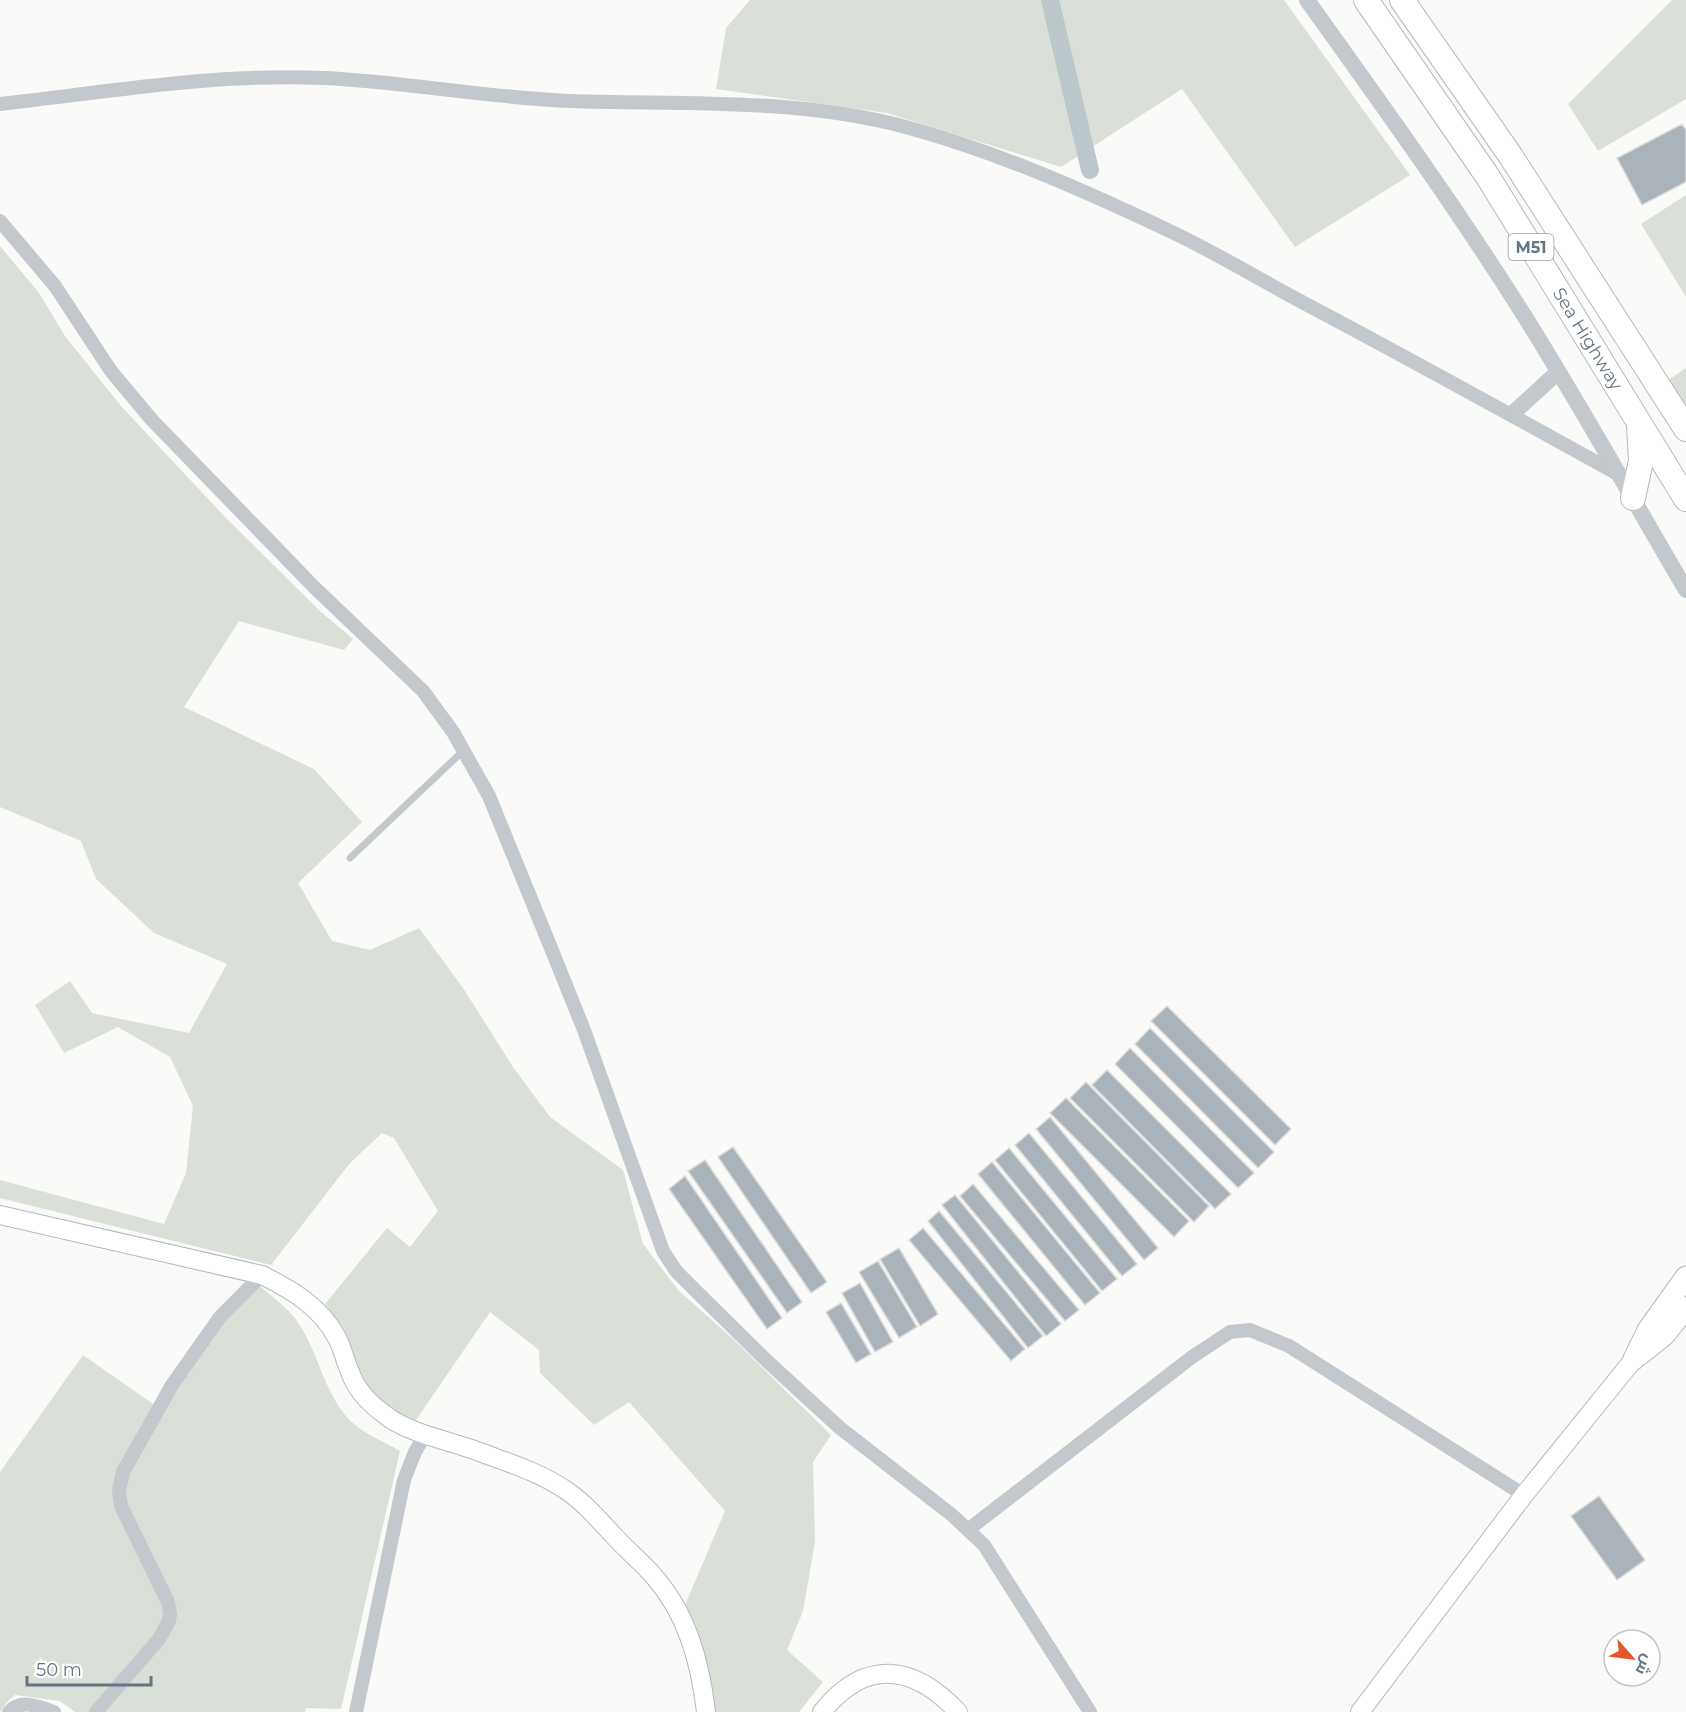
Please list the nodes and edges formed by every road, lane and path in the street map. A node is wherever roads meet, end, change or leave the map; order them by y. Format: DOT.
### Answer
graph roads {
  1 [pos="1307,0"];
  2 [pos="1366,0"];
  3 [pos="1402,0"];
  4 [pos="0,104"];
  5 [pos="0,221"];
  6 [pos="1558,372"];
  7 [pos="1512,414"];
  8 [pos="1639,421"];
  9 [pos="1686,429"];
  10 [pos="1618,474"];
  11 [pos="1634,498"];
  12 [pos="1686,500"];
  13 [pos="1686,590"];
  14 [pos="464,750"];
  15 [pos="350,858"];
  16 [pos="0,1215"];
  17 [pos="262,1275"];
  18 [pos="1686,1277"];
  19 [pos="1686,1308"];
  20 [pos="1634,1359"];
  21 [pos="425,1435"];
  22 [pos="1524,1495"];
  23 [pos="969,1529"];
  24 [pos="9,1712"];
  25 [pos="54,1712"];
  26 [pos="96,1712"];
  27 [pos="356,1712"];
  28 [pos="706,1712"];
  29 [pos="822,1712"];
  30 [pos="958,1712"];
  31 [pos="1090,1712"];
  32 [pos="1360,1712"];
  1 -- 6 [label="street"];
  2 -- 8 [label="highway, Sea Highway / M51"];
  3 -- 9 [label="highway, Sea Highway / M51"];
  4 -- 7 [label="street"];
  5 -- 14 [label="street"];
  6 -- 7 [label="street"];
  6 -- 10 [label="street"];
  7 -- 10 [label="street"];
  8 -- 11 [label="highway"];
  8 -- 12 [label="highway, Sea Highway / M51"];
  10 -- 11 [label="street"];
  11 -- 13 [label="street"];
  14 -- 15 [label="lane"];
  14 -- 23 [label="street"];
  16 -- 17 [label="main road"];
  17 -- 21 [label="main road"];
  17 -- 26 [label="street"];
  18 -- 20 [label="main road"];
  19 -- 20 [label="main road"];
  20 -- 22 [label="main road"];
  21 -- 27 [label="street"];
  21 -- 28 [label="main road"];
  22 -- 23 [label="street"];
  22 -- 32 [label="main road"];
  23 -- 31 [label="street"];
  24 -- 25 [label="street"];
  29 -- 30 [label="main road"];
}
